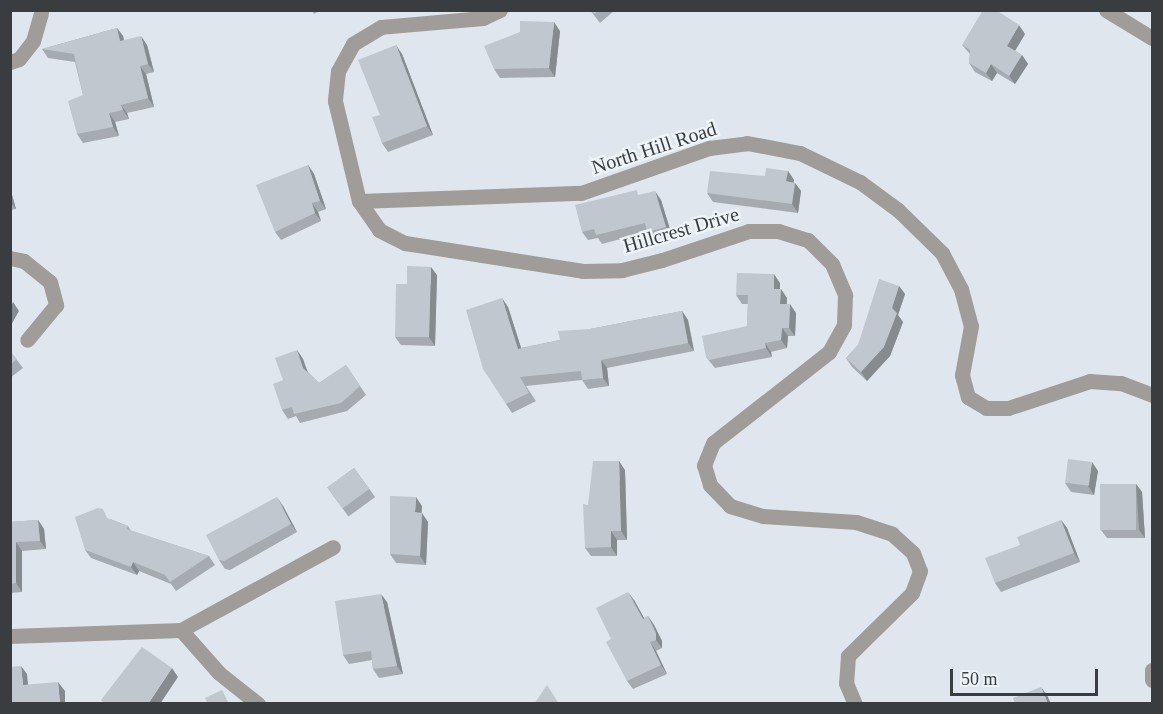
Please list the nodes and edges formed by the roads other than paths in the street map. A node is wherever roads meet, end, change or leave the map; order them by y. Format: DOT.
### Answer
graph roads {
  1 [pos="500,10"];
  2 [pos="1106,10"];
  3 [pos="41,13"];
  4 [pos="1152,38"];
  5 [pos="10,62"];
  6 [pos="359,201"];
  7 [pos="10,258"];
  8 [pos="27,340"];
  9 [pos="1152,395"];
  10 [pos="333,547"];
  11 [pos="181,630"];
  12 [pos="10,636"];
  13 [pos="1152,670"];
  14 [pos="1152,680"];
  15 [pos="258,704"];
  16 [pos="855,704"];
  1 -- 6 [label="street, Hillcrest Drive"];
  2 -- 4 [label="street"];
  3 -- 5 [label="street"];
  6 -- 9 [label="street, North Hill Road"];
  6 -- 16 [label="street, Hillcrest Drive"];
  7 -- 8 [label="street"];
  10 -- 11 [label="street"];
  11 -- 12 [label="street"];
  11 -- 15 [label="street"];
  13 -- 14 [label="street"];
}
